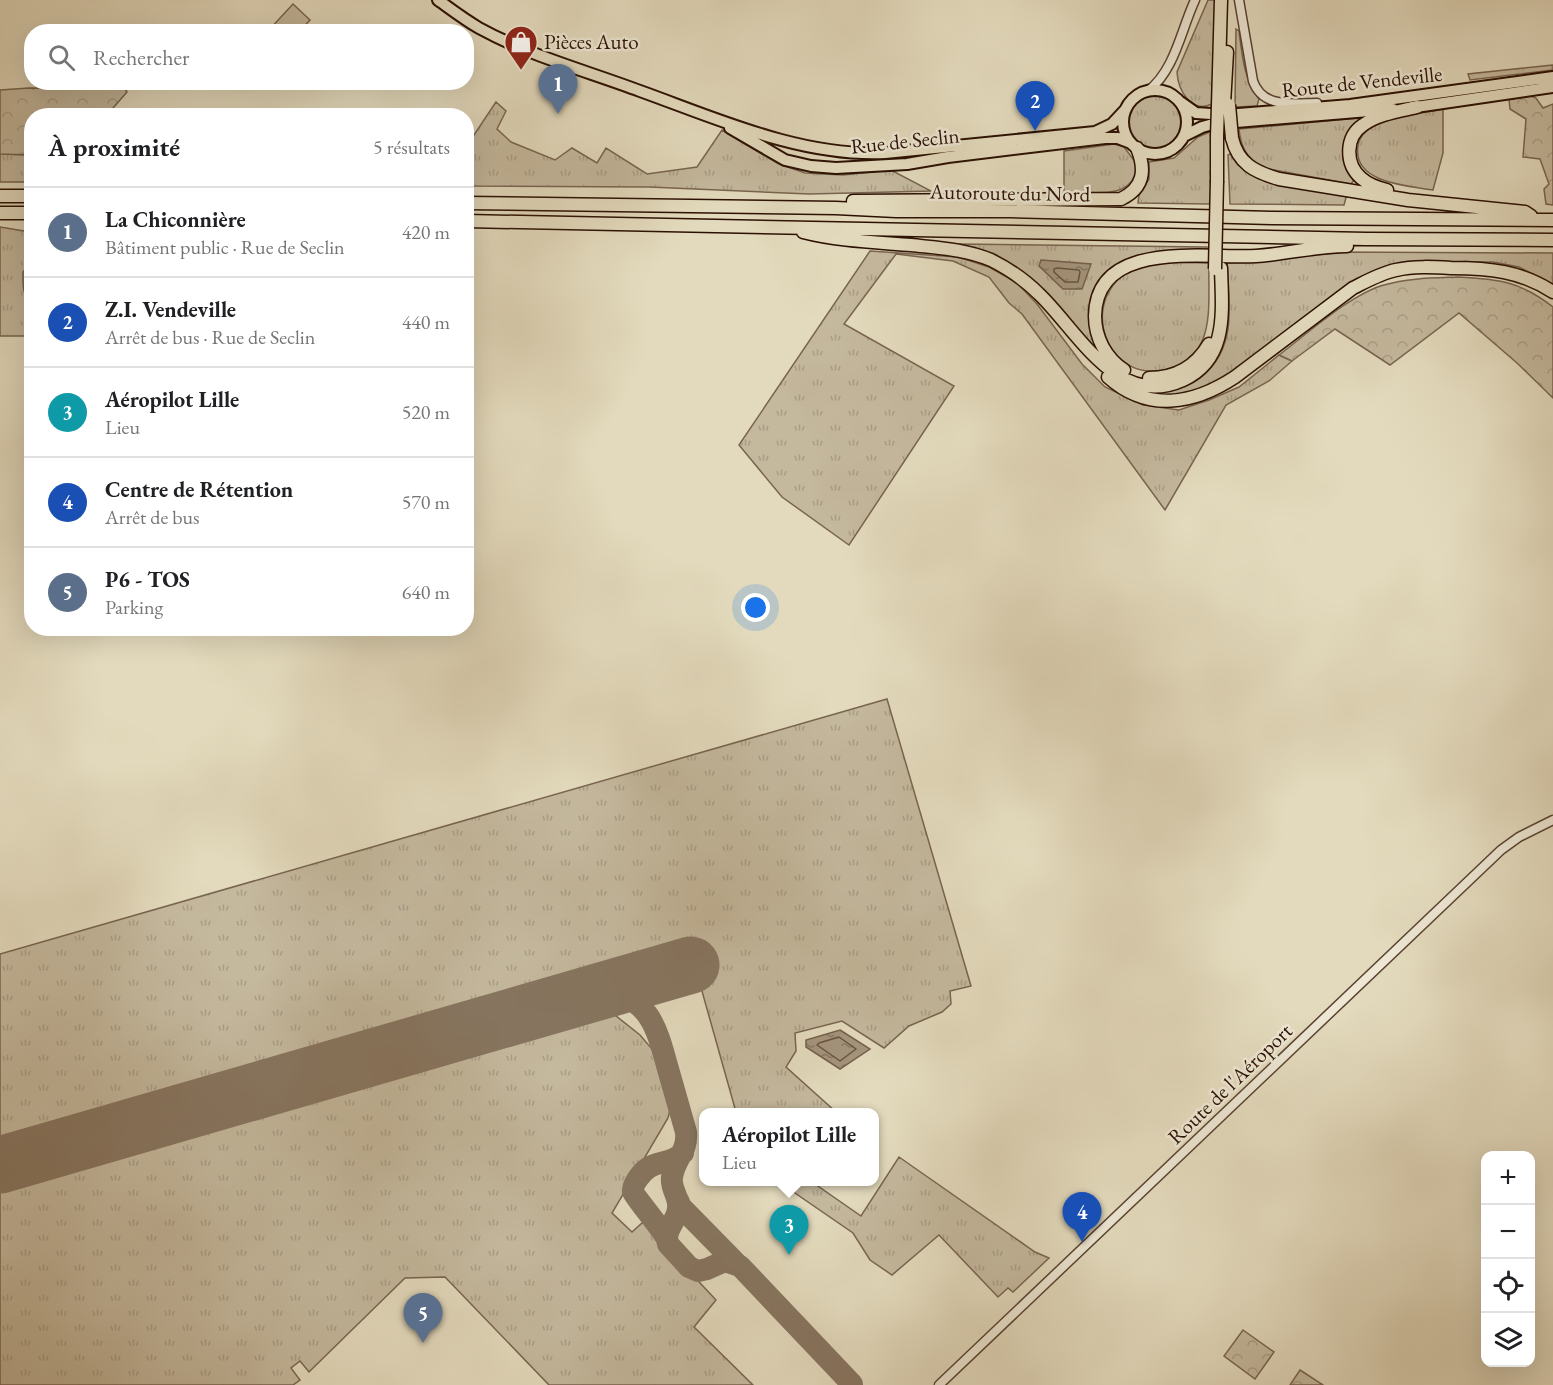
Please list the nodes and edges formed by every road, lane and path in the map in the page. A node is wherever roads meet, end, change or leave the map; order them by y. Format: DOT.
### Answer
graph roads {
  1 [pos="438,0"];
  2 [pos="1195,0"];
  3 [pos="1221,0"];
  4 [pos="1230,0"];
  5 [pos="1239,0"];
  6 [pos="472,24"];
  7 [pos="474,25"];
  8 [pos="1553,77"];
  9 [pos="1553,87"];
  10 [pos="1148,91"];
  11 [pos="1179,101"];
  12 [pos="1224,105"];
  13 [pos="1350,105"];
  14 [pos="1417,107"];
  15 [pos="1126,109"];
  16 [pos="695,111"];
  17 [pos="1184,136"];
  18 [pos="1224,137"];
  19 [pos="1134,146"];
  20 [pos="0,196"];
  21 [pos="24,196"];
  22 [pos="1416,201"];
  23 [pos="474,203"];
  24 [pos="836,208"];
  25 [pos="0,213"];
  26 [pos="24,213"];
  27 [pos="1535,219"];
  28 [pos="1553,220"];
  29 [pos="474,221"];
  30 [pos="780,227"];
  31 [pos="1366,239"];
  32 [pos="1553,240"];
  33 [pos="1218,269"];
  34 [pos="1553,292"];
  35 [pos="1072,332"];
  36 [pos="1553,820"];
  37 [pos="939,1385"];
  1 -- 6 [label="main road, Rue de Seclin"];
  2 -- 10 [label="street"];
  3 -- 12 [label="highway"];
  4 -- 12 [label="highway"];
  5 -- 13 [label="street"];
  7 -- 16 [label="main road, Rue de Seclin"];
  8 -- 13 [label="main road, Route de Vendeville"];
  9 -- 14 [label="main road, Route de Vendeville"];
  10 -- 11 [label="main road"];
  10 -- 15 [label="main road"];
  11 -- 13 [label="main road, Route de Vendeville"];
  11 -- 17 [label="main road"];
  12 -- 18 [label="highway, bridge"];
  14 -- 17 [label="main road, Route de Vendeville"];
  14 -- 22 [label="highway"];
  15 -- 16 [label="main road, Rue de Seclin"];
  15 -- 19 [label="main road"];
  16 -- 19 [label="main road, Rue de Seclin"];
  17 -- 19 [label="main road"];
  18 -- 22 [label="highway"];
  18 -- 33 [label="highway, bridge"];
  19 -- 24 [label="highway"];
  20 -- 21 [label="highway"];
  22 -- 27 [label="highway"];
  23 -- 24 [label="highway, Autoroute du Nord"];
  24 -- 27 [label="highway, Autoroute du Nord"];
  25 -- 26 [label="highway"];
  27 -- 28 [label="highway, Autoroute du Nord"];
  29 -- 30 [label="highway, Autoroute du Nord"];
  30 -- 31 [label="highway, Autoroute du Nord"];
  30 -- 35 [label="highway"];
  31 -- 32 [label="highway, Autoroute du Nord"];
  31 -- 33 [label="highway"];
  33 -- 35 [label="highway"];
  34 -- 35 [label="highway"];
  36 -- 37 [label="street, Route de l'Aéroport"];
}
